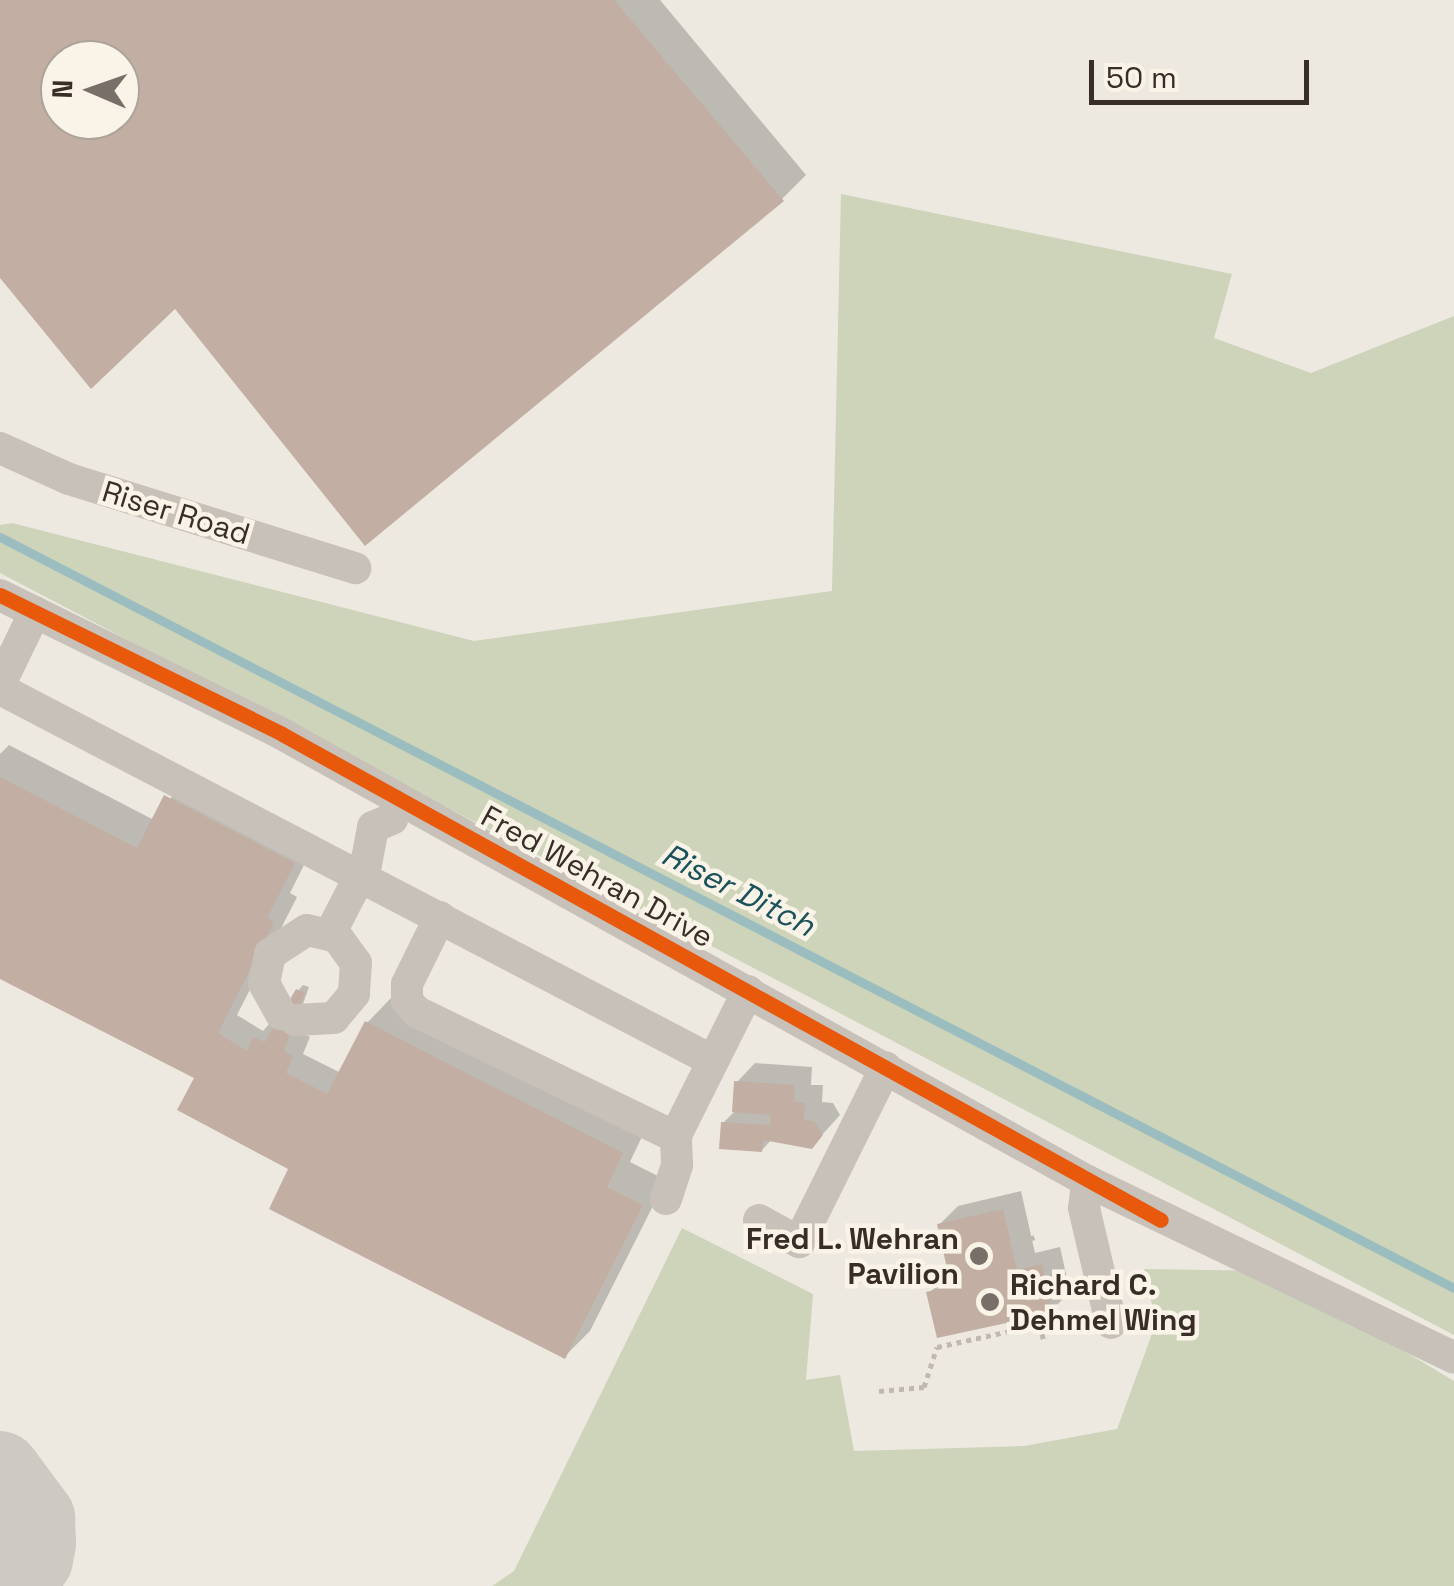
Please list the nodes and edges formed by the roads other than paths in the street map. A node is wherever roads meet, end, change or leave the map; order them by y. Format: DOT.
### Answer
graph roads {
  1 [pos="0,448"];
  2 [pos="355,568"];
  3 [pos="0,594"];
  4 [pos="35,612"];
  5 [pos="0,687"];
  6 [pos="397,810"];
  7 [pos="363,870"];
  8 [pos="440,917"];
  9 [pos="330,934"];
  10 [pos="748,991"];
  11 [pos="713,1061"];
  12 [pos="886,1067"];
  13 [pos="676,1137"];
  14 [pos="1087,1181"];
  15 [pos="666,1200"];
  16 [pos="759,1220"];
  17 [pos="1111,1323"];
  18 [pos="1454,1358"];
  1 -- 2 [label="street, Riser Road"];
  3 -- 4 [label="street, Fred Wehran Drive"];
  4 -- 5 [label="street"];
  4 -- 6 [label="street, Fred Wehran Drive"];
  5 -- 7 [label="street"];
  6 -- 7 [label="street"];
  6 -- 10 [label="street, Fred Wehran Drive"];
  7 -- 8 [label="street"];
  7 -- 9 [label="street"];
  8 -- 11 [label="street"];
  8 -- 13 [label="street"];
  9 -- 9 [label="street"];
  10 -- 11 [label="street"];
  10 -- 12 [label="street, Fred Wehran Drive"];
  11 -- 13 [label="street"];
  12 -- 14 [label="street, Fred Wehran Drive"];
  12 -- 16 [label="street"];
  13 -- 15 [label="street"];
  14 -- 17 [label="street"];
  14 -- 18 [label="street, Fred Wehran Drive"];
}
